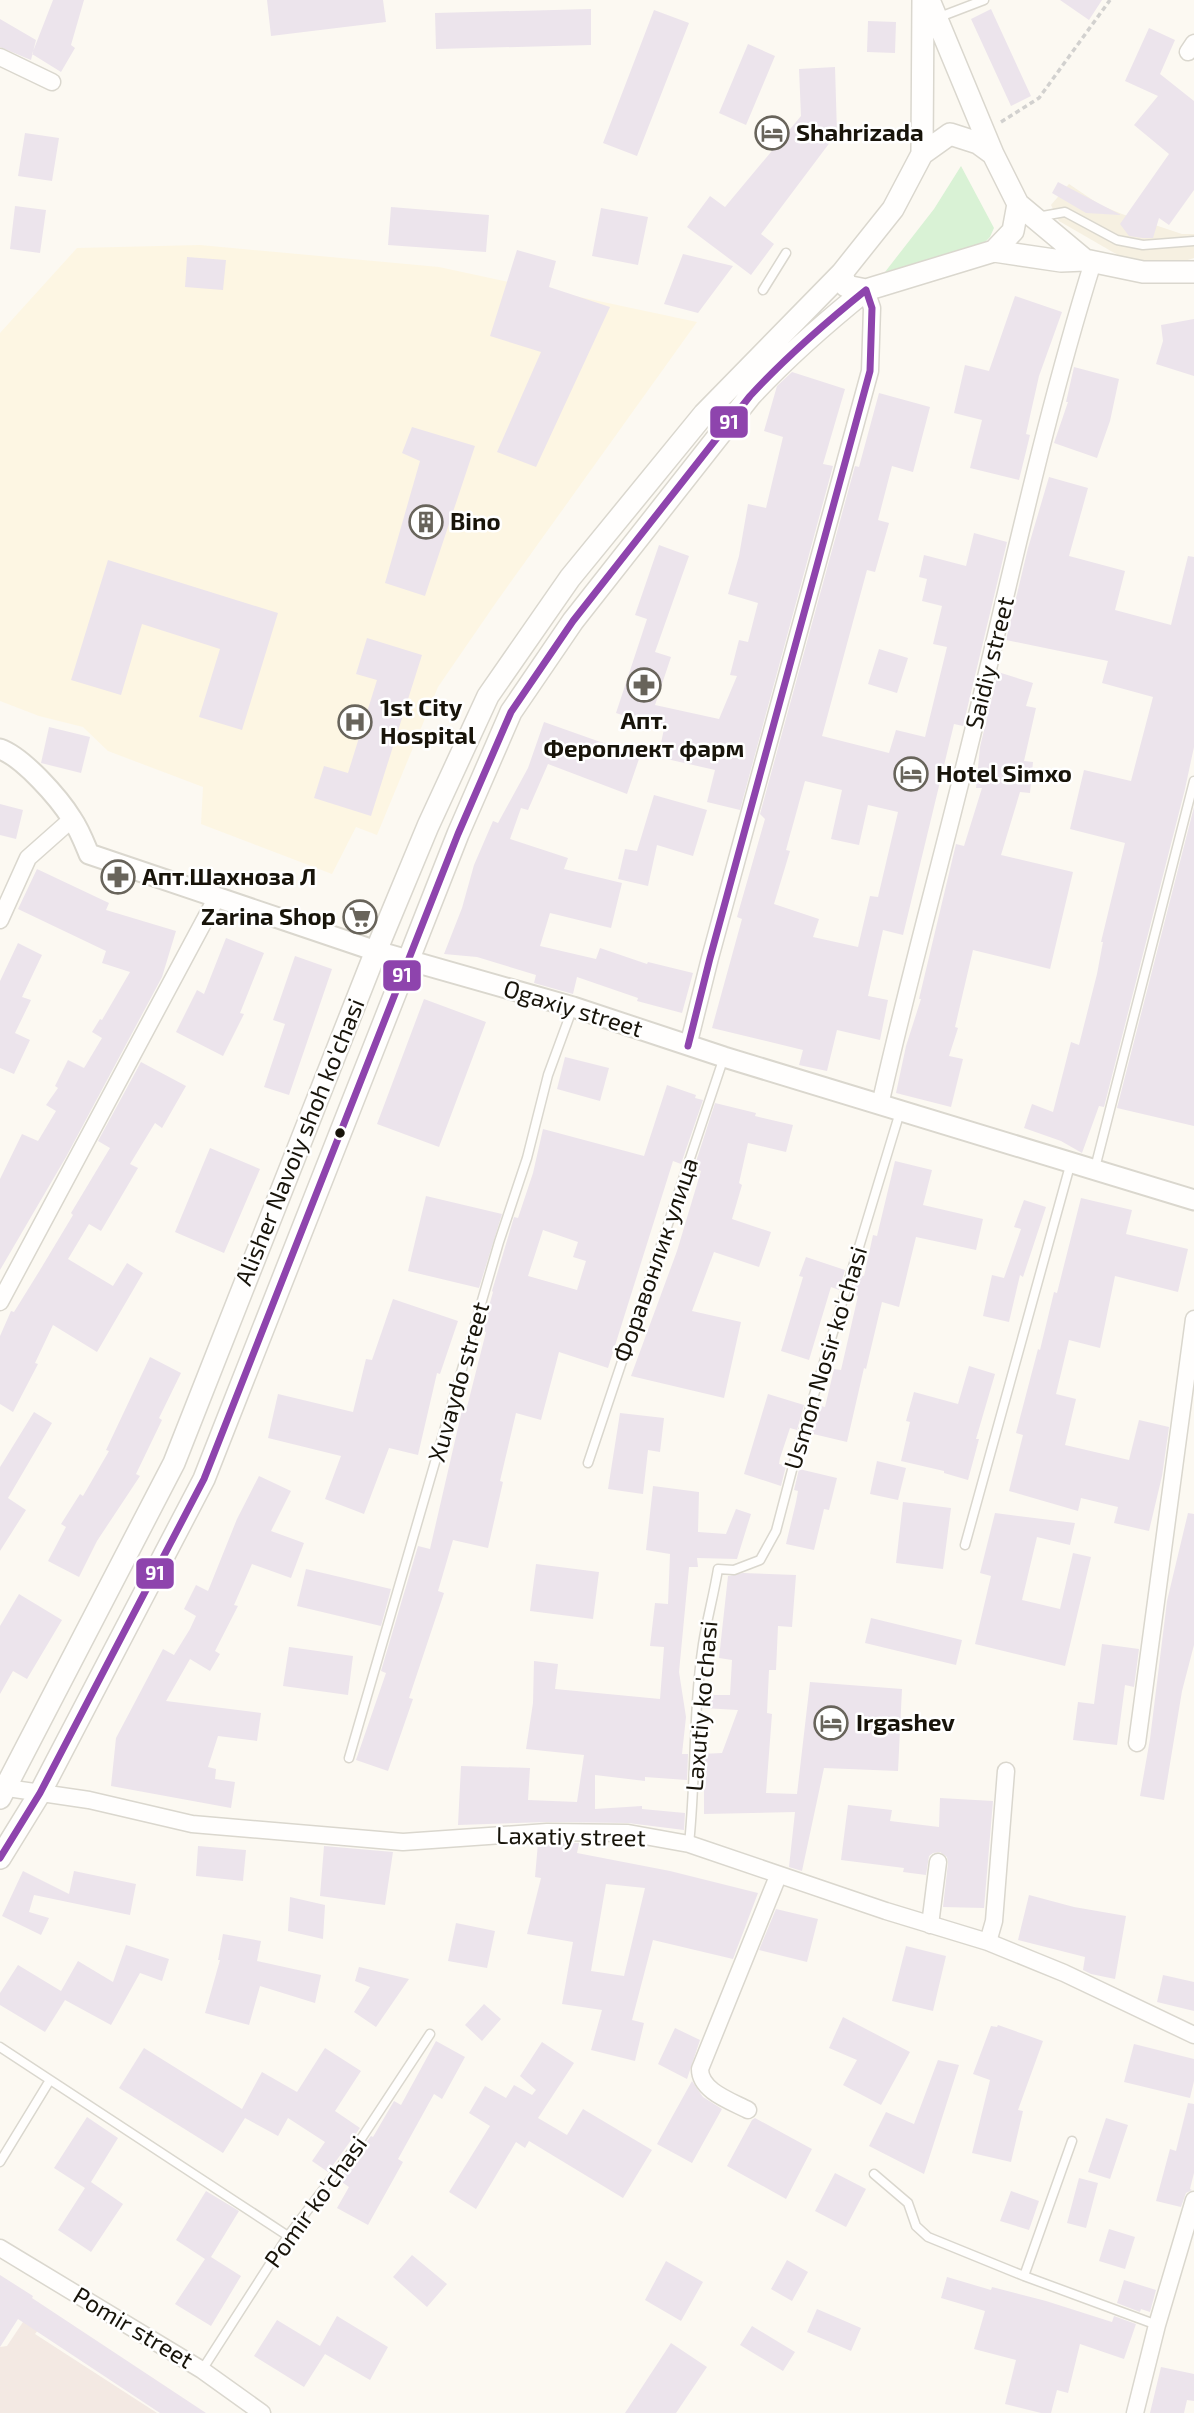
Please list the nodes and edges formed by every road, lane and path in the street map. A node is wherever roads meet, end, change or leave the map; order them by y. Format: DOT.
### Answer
graph roads {
  1 [pos="923,0"];
  2 [pos="984,0"];
  3 [pos="1110,0"];
  4 [pos="933,9"];
  5 [pos="0,57"];
  6 [pos="52,82"];
  7 [pos="984,131"];
  8 [pos="922,154"];
  9 [pos="993,154"];
  10 [pos="1018,204"];
  11 [pos="1036,218"];
  12 [pos="1194,241"];
  13 [pos="994,251"];
  14 [pos="786,253"];
  15 [pos="1089,261"];
  16 [pos="1194,272"];
  17 [pos="842,273"];
  18 [pos="763,290"];
  19 [pos="866,290"];
  20 [pos="0,749"];
  21 [pos="1194,781"];
  22 [pos="72,819"];
  23 [pos="217,897"];
  24 [pos="0,920"];
  25 [pos="376,951"];
  26 [pos="409,961"];
  27 [pos="573,1007"];
  28 [pos="688,1046"];
  29 [pos="724,1057"];
  30 [pos="880,1105"];
  31 [pos="900,1111"];
  32 [pos="1071,1162"];
  33 [pos="1095,1168"];
  34 [pos="1194,1200"];
  35 [pos="0,1303"];
  36 [pos="1194,1319"];
  37 [pos="588,1463"];
  38 [pos="965,1545"];
  39 [pos="718,1569"];
  40 [pos="1137,1743"];
  41 [pos="349,1758"];
  42 [pos="1006,1772"];
  43 [pos="2,1791"];
  44 [pos="40,1793"];
  45 [pos="689,1844"];
  46 [pos="0,1858"];
  47 [pos="938,1862"];
  48 [pos="778,1876"];
  49 [pos="930,1924"];
  50 [pos="988,1942"];
  51 [pos="430,2034"];
  52 [pos="1194,2035"];
  53 [pos="0,2046"];
  54 [pos="50,2080"];
  55 [pos="748,2110"];
  56 [pos="1072,2141"];
  57 [pos="0,2162"];
  58 [pos="874,2174"];
  59 [pos="1194,2200"];
  60 [pos="288,2236"];
  61 [pos="0,2248"];
  62 [pos="1024,2276"];
  63 [pos="1157,2325"];
  64 [pos="202,2370"];
  65 [pos="262,2413"];
  66 [pos="1135,2413"];
  1 -- 8 [label="main road"];
  2 -- 4 [label="lane"];
  3 -- 7 [label="path"];
  4 -- 7 [label="main road"];
  5 -- 6 [label="street"];
  7 -- 9 [label="main road"];
  8 -- 9 [label="main road"];
  8 -- 17 [label="main road, Alisher Navoiy shoh ko'chasi"];
  9 -- 10 [label="main road"];
  10 -- 11 [label="main road"];
  10 -- 13 [label="main road"];
  11 -- 12 [label="lane"];
  11 -- 15 [label="main road"];
  13 -- 15 [label="main road"];
  13 -- 19 [label="main road"];
  14 -- 18 [label="lane"];
  15 -- 16 [label="main road"];
  15 -- 30 [label="street, Saidiy street"];
  17 -- 19 [label="main road"];
  17 -- 25 [label="main road, Alisher Navoiy shoh ko'chasi"];
  19 -- 26 [label="main road, Alisher Navoiy shoh ko'chasi"];
  19 -- 28 [label="street"];
  20 -- 22 [label="street, Ogaxiy street"];
  21 -- 33 [label="lane"];
  22 -- 23 [label="street, Ogaxiy street"];
  22 -- 24 [label="street"];
  23 -- 25 [label="street, Ogaxiy street"];
  23 -- 35 [label="street"];
  25 -- 26 [label="street, Ogaxiy street"];
  25 -- 43 [label="main road, Alisher Navoiy shoh ko'chasi"];
  26 -- 27 [label="street, Ogaxiy street"];
  26 -- 44 [label="main road, Alisher Navoiy shoh ko'chasi"];
  27 -- 28 [label="street, Ogaxiy street"];
  27 -- 41 [label="lane, Xuvaydo street"];
  28 -- 29 [label="street, Ogaxiy street"];
  29 -- 30 [label="street, Ogaxiy street"];
  29 -- 37 [label="lane, Форавонлик улица"];
  30 -- 31 [label="street, Ogaxiy street"];
  31 -- 32 [label="street, Ogaxiy street"];
  31 -- 39 [label="lane, Usmon Nosir ko'chasi"];
  32 -- 33 [label="street, Ogaxiy street"];
  32 -- 38 [label="lane"];
  33 -- 34 [label="street, Ogaxiy street"];
  36 -- 40 [label="street"];
  39 -- 45 [label="lane, Laxutiy ko'chasi"];
  42 -- 50 [label="street"];
  43 -- 44 [label="street, Laxatiy street"];
  44 -- 45 [label="street, Laxatiy street"];
  44 -- 46 [label="main road, Alisher Navoiy shoh ko'chasi"];
  45 -- 48 [label="street, Laxatiy street"];
  47 -- 49 [label="street"];
  48 -- 49 [label="street, Laxatiy street"];
  48 -- 55 [label="street"];
  49 -- 50 [label="street, Laxatiy street"];
  50 -- 52 [label="street, Laxatiy street"];
  51 -- 60 [label="lane, Pomir ko'chasi"];
  53 -- 54 [label="lane"];
  54 -- 57 [label="lane"];
  54 -- 60 [label="lane"];
  56 -- 62 [label="lane"];
  58 -- 62 [label="lane"];
  59 -- 63 [label="street"];
  60 -- 64 [label="lane, Pomir ko'chasi"];
  61 -- 64 [label="street, Pomir street"];
  62 -- 63 [label="lane"];
  63 -- 66 [label="street"];
  64 -- 65 [label="street, Pomir street"];
}
